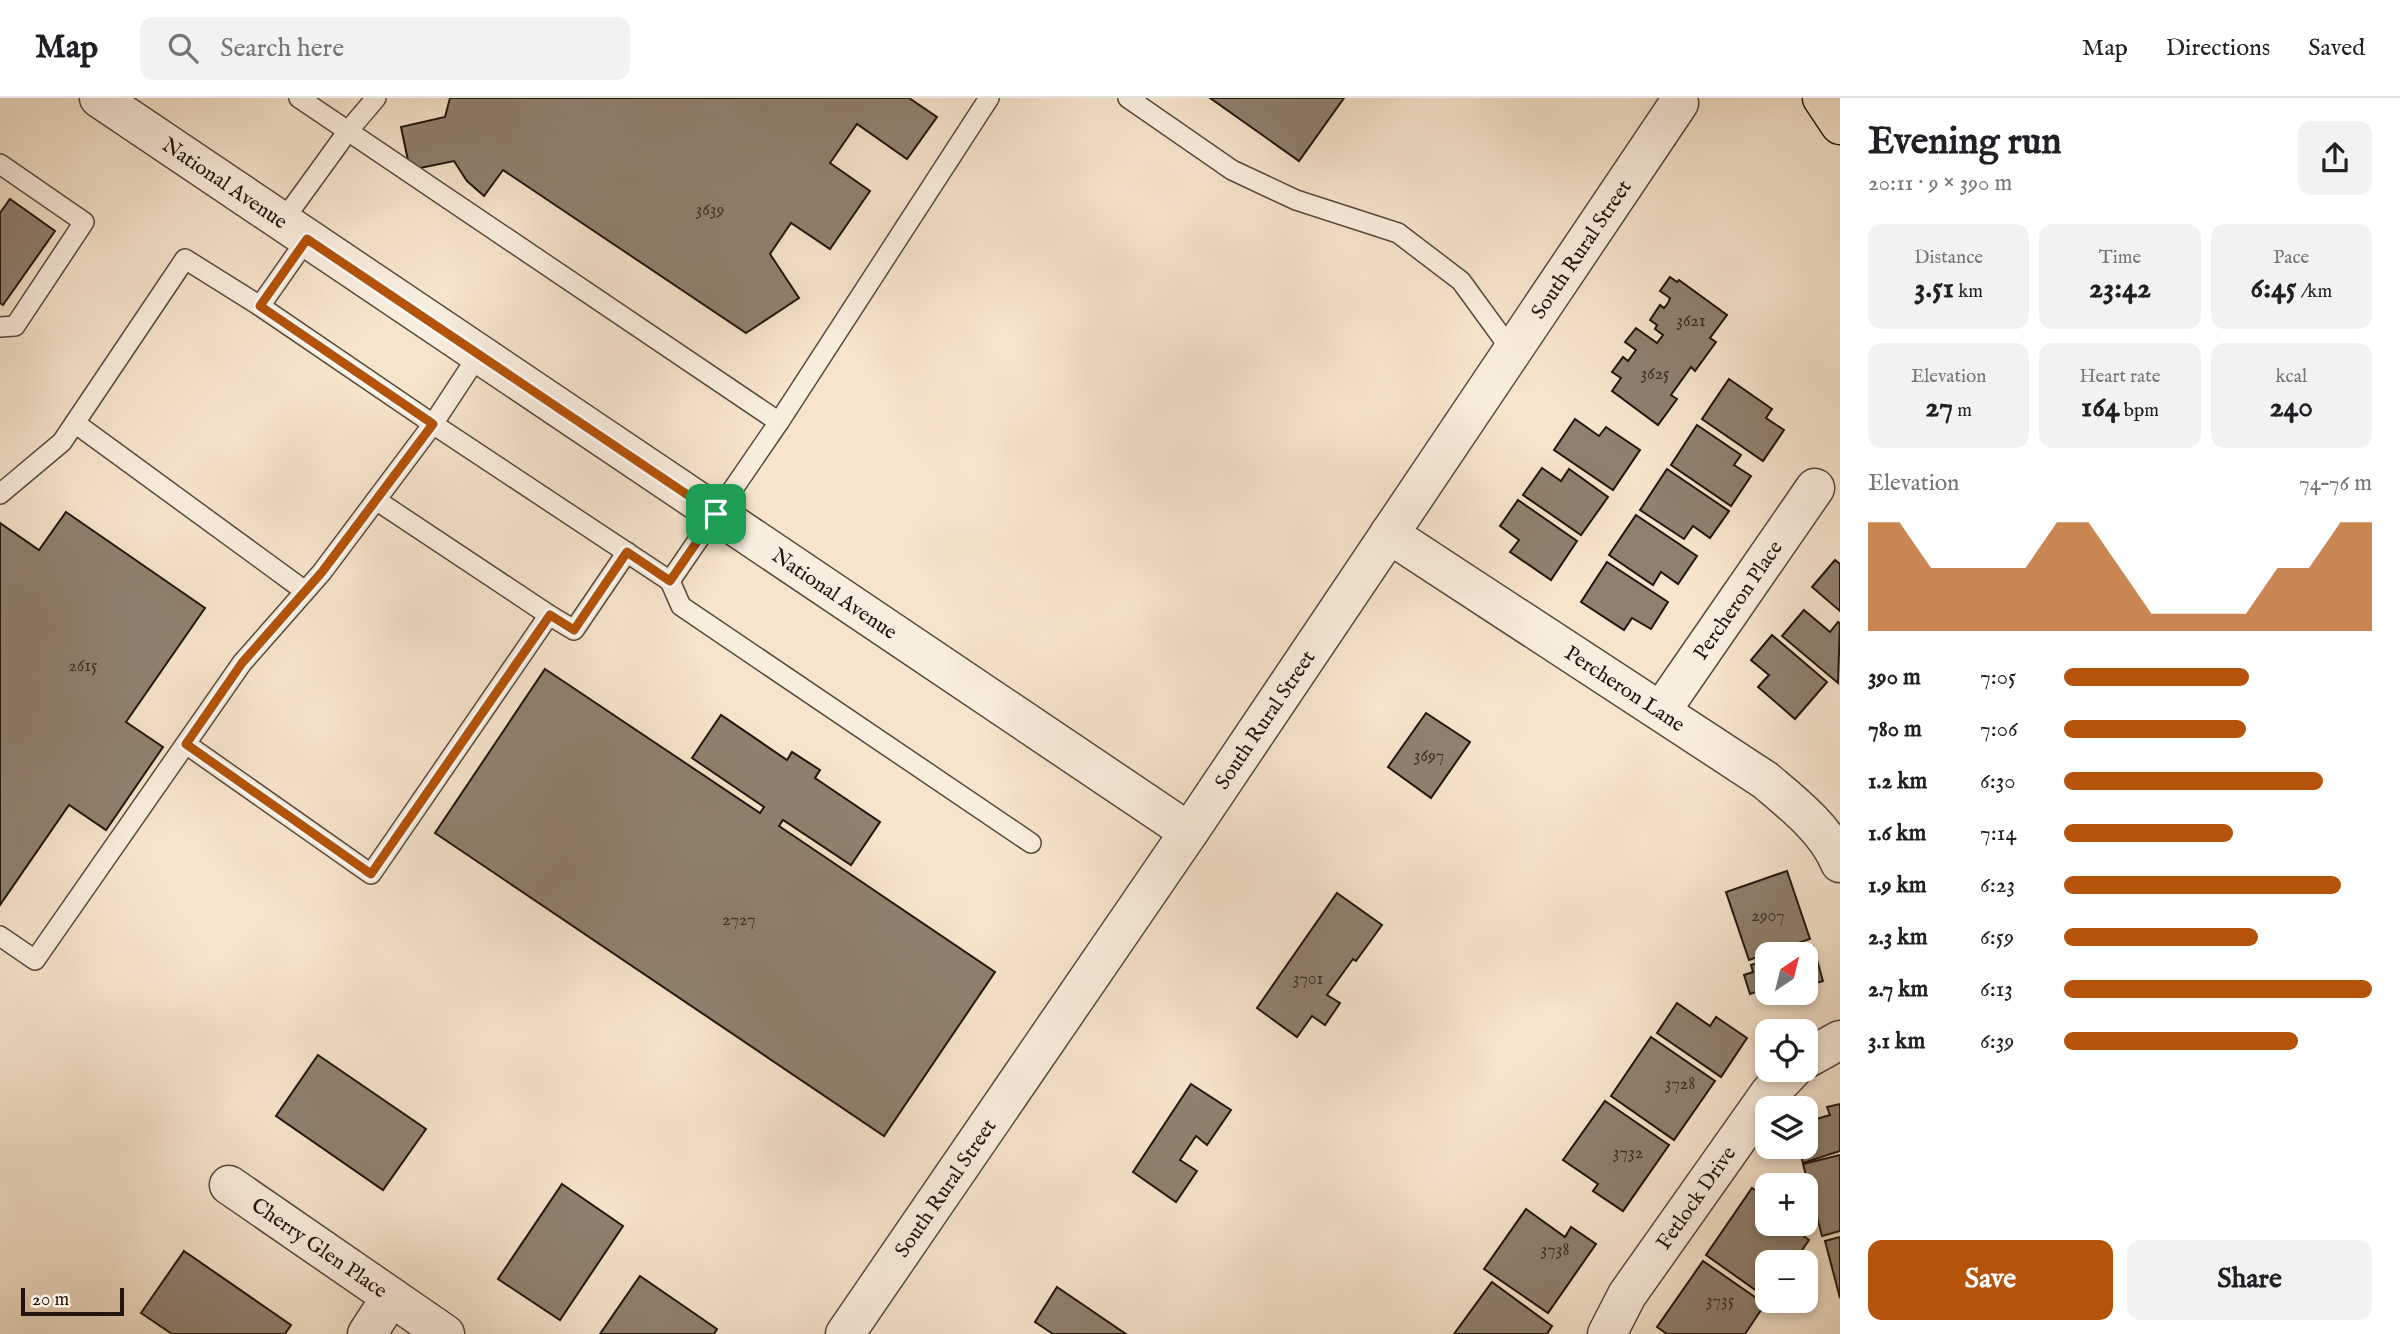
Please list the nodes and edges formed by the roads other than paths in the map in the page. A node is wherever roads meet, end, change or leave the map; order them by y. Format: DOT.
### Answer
graph roads {
  1 [pos="99,98"];
  2 [pos="299,98"];
  3 [pos="376,98"];
  4 [pos="989,98"];
  5 [pos="1128,98"];
  6 [pos="1822,98"];
  7 [pos="1828,98"];
  8 [pos="1679,103"];
  9 [pos="1840,119"];
  10 [pos="1840,125"];
  11 [pos="348,131"];
  12 [pos="0,164"];
  13 [pos="295,230"];
  14 [pos="260,306"];
  15 [pos="0,327"];
  16 [pos="1512,351"];
  17 [pos="479,354"];
  18 [pos="779,422"];
  19 [pos="75,424"];
  20 [pos="433,424"];
  21 [pos="1815,488"];
  22 [pos="0,494"];
  23 [pos="376,500"];
  24 [pos="716,514"];
  25 [pos="1389,534"];
  26 [pos="627,552"];
  27 [pos="670,581"];
  28 [pos="305,591"];
  29 [pos="550,615"];
  30 [pos="1661,710"];
  31 [pos="186,744"];
  32 [pos="1189,832"];
  33 [pos="1031,843"];
  34 [pos="1840,863"];
  35 [pos="0,936"];
  36 [pos="1840,1040"];
  37 [pos="1818,1052"];
  38 [pos="1781,1082"];
  39 [pos="229,1185"];
  40 [pos="391,1297"];
  41 [pos="367,1334"];
  42 [pos="445,1334"];
  43 [pos="845,1334"];
  44 [pos="1607,1334"];
  1 -- 13 [label="street, National Avenue"];
  2 -- 11 [label="lane"];
  3 -- 11 [label="lane"];
  4 -- 18 [label="lane"];
  5 -- 16 [label="lane"];
  6 -- 10 [label="highway"];
  7 -- 9 [label="highway"];
  8 -- 16 [label="street, South Rural Street"];
  11 -- 13 [label="lane"];
  11 -- 18 [label="lane"];
  12 -- 15 [label="lane"];
  13 -- 14 [label="lane"];
  13 -- 17 [label="street, National Avenue"];
  14 -- 19 [label="lane"];
  14 -- 20 [label="lane"];
  16 -- 25 [label="street, South Rural Street"];
  17 -- 20 [label="lane"];
  17 -- 24 [label="street, National Avenue"];
  18 -- 24 [label="lane"];
  19 -- 22 [label="lane"];
  19 -- 28 [label="lane"];
  20 -- 23 [label="lane"];
  20 -- 26 [label="lane"];
  21 -- 30 [label="street, Percheron Place"];
  23 -- 28 [label="lane"];
  23 -- 29 [label="lane"];
  24 -- 27 [label="lane"];
  24 -- 32 [label="street, National Avenue"];
  25 -- 30 [label="street, Percheron Lane"];
  25 -- 32 [label="street, South Rural Street"];
  26 -- 27 [label="lane"];
  26 -- 29 [label="lane"];
  27 -- 33 [label="lane"];
  28 -- 31 [label="lane"];
  29 -- 31 [label="lane"];
  30 -- 34 [label="street, Percheron Lane"];
  31 -- 35 [label="lane"];
  32 -- 43 [label="street, South Rural Street"];
  36 -- 37 [label="street"];
  38 -- 44 [label="street, Fetlock Drive"];
  39 -- 40 [label="street, Cherry Glen Place"];
  40 -- 41 [label="street"];
  40 -- 42 [label="street, Cherry Glen Place"];
}
